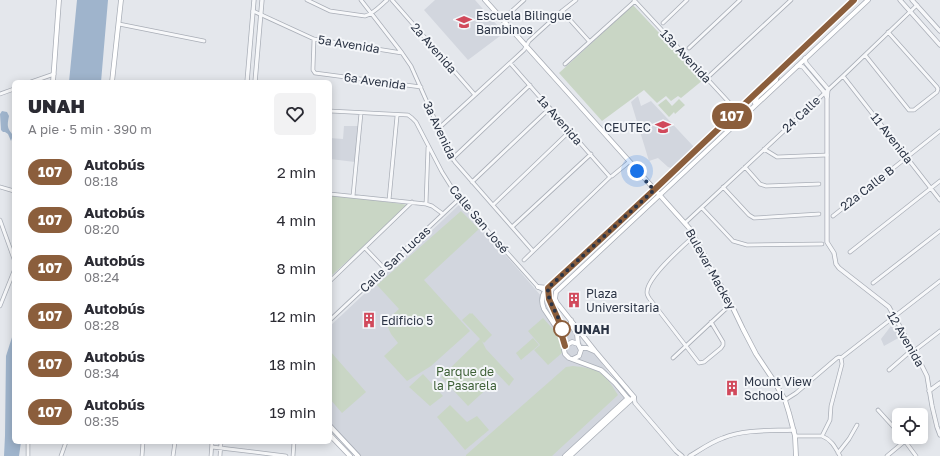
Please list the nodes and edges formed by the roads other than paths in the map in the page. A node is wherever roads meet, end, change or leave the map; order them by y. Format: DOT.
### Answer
graph roads {
  1 [pos="59,0"];
  2 [pos="121,0"];
  3 [pos="254,0"];
  4 [pos="262,0"];
  5 [pos="307,0"];
  6 [pos="361,0"];
  7 [pos="387,0"];
  8 [pos="392,0"];
  9 [pos="485,0"];
  10 [pos="524,0"];
  11 [pos="576,0"];
  12 [pos="634,0"];
  13 [pos="687,0"];
  14 [pos="740,0"];
  15 [pos="791,0"];
  16 [pos="854,0"];
  17 [pos="868,0"];
  18 [pos="900,0"];
  19 [pos="912,0"];
  20 [pos="917,5"];
  21 [pos="253,11"];
  22 [pos="562,11"];
  23 [pos="910,12"];
  24 [pos="371,14"];
  25 [pos="261,15"];
  26 [pos="503,19"];
  27 [pos="663,23"];
  28 [pos="119,24"];
  29 [pos="940,31"];
  30 [pos="888,32"];
  31 [pos="314,40"];
  32 [pos="204,41"];
  33 [pos="589,41"];
  34 [pos="940,45"];
  35 [pos="527,46"];
  36 [pos="689,48"];
  37 [pos="402,53"];
  38 [pos="865,55"];
  39 [pos="805,58"];
  40 [pos="510,63"];
  41 [pos="565,64"];
  42 [pos="796,66"];
  43 [pos="54,74"];
  44 [pos="776,74"];
  45 [pos="843,76"];
  46 [pos="707,78"];
  47 [pos="37,80"];
  48 [pos="53,80"];
  49 [pos="112,80"];
  50 [pos="247,80"];
  51 [pos="255,80"];
  52 [pos="530,85"];
  53 [pos="421,87"];
  54 [pos="12,89"];
  55 [pos="828,89"];
  56 [pos="825,93"];
  57 [pos="0,94"];
  58 [pos="475,95"];
  59 [pos="827,99"];
  60 [pos="754,106"];
  61 [pos="550,108"];
  62 [pos="332,111"];
  63 [pos="737,111"];
  64 [pos="361,113"];
  65 [pos="397,116"];
  66 [pos="439,128"];
  67 [pos="570,131"];
  68 [pos="940,131"];
  69 [pos="428,146"];
  70 [pos="764,149"];
  71 [pos="591,154"];
  72 [pos="827,155"];
  73 [pos="906,157"];
  74 [pos="452,159"];
  75 [pos="629,162"];
  76 [pos="745,167"];
  77 [pos="611,176"];
  78 [pos="940,181"];
  79 [pos="472,182"];
  80 [pos="819,184"];
  81 [pos="0,187"];
  82 [pos="723,187"];
  83 [pos="931,188"];
  84 [pos="12,190"];
  85 [pos="654,190"];
  86 [pos="332,194"];
  87 [pos="659,195"];
  88 [pos="353,196"];
  89 [pos="459,199"];
  90 [pos="389,200"];
  91 [pos="940,200"];
  92 [pos="412,202"];
  93 [pos="426,204"];
  94 [pos="493,205"];
  95 [pos="702,208"];
  96 [pos="443,214"];
  97 [pos="819,214"];
  98 [pos="833,216"];
  99 [pos="0,220"];
  100 [pos="685,223"];
  101 [pos="512,227"];
  102 [pos="940,231"];
  103 [pos="694,236"];
  104 [pos="822,244"];
  105 [pos="365,248"];
  106 [pos="12,249"];
  107 [pos="533,251"];
  108 [pos="850,252"];
  109 [pos="518,265"];
  110 [pos="385,268"];
  111 [pos="12,275"];
  112 [pos="332,279"];
  113 [pos="940,281"];
  114 [pos="873,283"];
  115 [pos="538,288"];
  116 [pos="547,289"];
  117 [pos="2,297"];
  118 [pos="731,304"];
  119 [pos="0,306"];
  120 [pos="894,316"];
  121 [pos="332,318"];
  122 [pos="571,320"];
  123 [pos="711,322"];
  124 [pos="940,331"];
  125 [pos="562,336"];
  126 [pos="565,346"];
  127 [pos="579,346"];
  128 [pos="686,346"];
  129 [pos="914,350"];
  130 [pos="595,351"];
  131 [pos="673,358"];
  132 [pos="841,358"];
  133 [pos="573,359"];
  134 [pos="889,370"];
  135 [pos="940,383"];
  136 [pos="930,391"];
  137 [pos="633,396"];
  138 [pos="629,400"];
  139 [pos="785,400"];
  140 [pos="635,403"];
  141 [pos="878,410"];
  142 [pos="857,425"];
  143 [pos="892,425"];
  144 [pos="332,428"];
  145 [pos="794,430"];
  146 [pos="940,435"];
  147 [pos="795,436"];
  148 [pos="822,436"];
  149 [pos="332,437"];
  150 [pos="28,444"];
  151 [pos="65,444"];
  152 [pos="143,444"];
  153 [pos="175,444"];
  154 [pos="221,444"];
  155 [pos="294,444"];
  156 [pos="902,444"];
  157 [pos="908,444"];
  158 [pos="212,447"];
  159 [pos="221,448"];
  160 [pos="839,454"];
  161 [pos="28,456"];
  162 [pos="61,456"];
  163 [pos="142,456"];
  164 [pos="174,456"];
  165 [pos="211,456"];
  166 [pos="220,456"];
  167 [pos="286,456"];
  168 [pos="293,456"];
  169 [pos="350,456"];
  170 [pos="358,456"];
  171 [pos="565,456"];
  172 [pos="570,456"];
  173 [pos="682,456"];
  174 [pos="690,456"];
  175 [pos="796,456"];
  176 [pos="887,456"];
  177 [pos="916,456"];
  1 -- 43 [label="main road"];
  2 -- 28 [label="main road"];
  3 -- 21 [label="street"];
  4 -- 25 [label="street"];
  5 -- 24 [label="street"];
  6 -- 24 [label="street, 3a Avenida"];
  7 -- 24 [label="street"];
  8 -- 58 [label="street, 2a Avenida"];
  9 -- 26 [label="main road, Bulevar Mackey"];
  10 -- 26 [label="street"];
  11 -- 22 [label="street"];
  12 -- 33 [label="street"];
  12 -- 46 [label="street, 13a Avenida"];
  13 -- 27 [label="street"];
  14 -- 36 [label="street"];
  15 -- 46 [label="street"];
  16 -- 44 [label="main road"];
  17 -- 39 [label="main road"];
  18 -- 23 [label="street"];
  19 -- 20 [label="street"];
  20 -- 23 [label="street, 24 Calle"];
  20 -- 29 [label="street"];
  21 -- 25 [label="street, 5a Avenida"];
  21 -- 50 [label="street"];
  22 -- 33 [label="street"];
  22 -- 35 [label="street"];
  23 -- 30 [label="street, 24 Calle"];
  23 -- 34 [label="street"];
  24 -- 37 [label="street, 3a Avenida"];
  25 -- 31 [label="street, 5a Avenida"];
  25 -- 51 [label="street"];
  26 -- 35 [label="main road, Bulevar Mackey"];
  28 -- 32 [label="street"];
  28 -- 49 [label="main road"];
  30 -- 38 [label="street, 24 Calle"];
  30 -- 38 [label="street"];
  31 -- 37 [label="street, 5a Avenida"];
  31 -- 53 [label="street, 6a Avenida"];
  33 -- 41 [label="street"];
  35 -- 40 [label="street"];
  35 -- 75 [label="main road, Bulevar Mackey"];
  37 -- 53 [label="street, 3a Avenida"];
  38 -- 45 [label="street, 24 Calle"];
  39 -- 42 [label="main road"];
  39 -- 55 [label="street"];
  40 -- 52 [label="street, 1a Avenida"];
  40 -- 58 [label="street"];
  42 -- 56 [label="street, 12 Avenida"];
  42 -- 60 [label="main road"];
  43 -- 47 [label="street"];
  43 -- 48 [label="main road"];
  44 -- 60 [label="main road"];
  44 -- 63 [label="main road"];
  45 -- 55 [label="street, 24 Calle"];
  45 -- 73 [label="street, 11 Avenida"];
  46 -- 63 [label="street, 13a Avenida"];
  52 -- 61 [label="street, 1a Avenida"];
  52 -- 74 [label="street"];
  53 -- 66 [label="street, 3a Avenida"];
  54 -- 57 [label="street"];
  55 -- 56 [label="street, 24 Calle"];
  55 -- 59 [label="street, 12 Avenida"];
  56 -- 59 [label="street, 12 Avenida"];
  56 -- 70 [label="street, 24 Calle"];
  58 -- 66 [label="street"];
  59 -- 72 [label="street, 12 Avenida"];
  60 -- 87 [label="main road"];
  61 -- 67 [label="street, 1a Avenida"];
  61 -- 79 [label="street"];
  62 -- 64 [label="street"];
  63 -- 85 [label="main road"];
  64 -- 65 [label="street"];
  64 -- 88 [label="street"];
  65 -- 69 [label="street, Calle San José"];
  65 -- 90 [label="street"];
  66 -- 74 [label="street, 3a Avenida"];
  67 -- 71 [label="street, 1a Avenida"];
  67 -- 94 [label="street"];
  68 -- 73 [label="street, 22a Calle B"];
  69 -- 89 [label="street, Calle San José"];
  69 -- 93 [label="street"];
  70 -- 72 [label="street"];
  70 -- 76 [label="street, 24 Calle"];
  71 -- 77 [label="street, 1a Avenida"];
  71 -- 101 [label="street"];
  72 -- 120 [label="street, 12 Avenida"];
  73 -- 83 [label="street, 11 Avenida"];
  73 -- 98 [label="street, 22a Calle B"];
  74 -- 79 [label="street, 3a Avenida"];
  75 -- 77 [label="street"];
  75 -- 85 [label="main road, Bulevar Mackey"];
  76 -- 80 [label="street"];
  76 -- 82 [label="street, 24 Calle"];
  77 -- 107 [label="street"];
  78 -- 83 [label="street"];
  79 -- 94 [label="street, 3a Avenida"];
  81 -- 84 [label="street"];
  82 -- 95 [label="street, 24 Calle"];
  82 -- 97 [label="street"];
  83 -- 91 [label="street, 11 Avenida"];
  83 -- 108 [label="street"];
  85 -- 87 [label="main road, Bulevar Mackey"];
  85 -- 116 [label="main road"];
  86 -- 88 [label="street"];
  87 -- 100 [label="main road, Bulevar Mackey"];
  87 -- 122 [label="main road"];
  88 -- 90 [label="street"];
  89 -- 96 [label="street, Calle San Lucas"];
  89 -- 109 [label="street, Calle San José"];
  90 -- 92 [label="street"];
  92 -- 93 [label="street"];
  92 -- 105 [label="street"];
  93 -- 96 [label="street"];
  94 -- 101 [label="street, 3a Avenida"];
  95 -- 100 [label="street, 24 Calle"];
  95 -- 104 [label="street"];
  96 -- 110 [label="street, Calle San Lucas"];
  99 -- 106 [label="street"];
  100 -- 103 [label="main road, Bulevar Mackey"];
  101 -- 107 [label="street, 3a Avenida"];
  102 -- 114 [label="street"];
  103 -- 118 [label="main road, Bulevar Mackey"];
  103 -- 128 [label="street"];
  105 -- 110 [label="street"];
  105 -- 112 [label="street"];
  107 -- 109 [label="street"];
  109 -- 115 [label="street, Calle San José"];
  110 -- 121 [label="street, Calle San Lucas"];
  111 -- 117 [label="street"];
  113 -- 120 [label="street"];
  115 -- 116 [label="main road"];
  116 -- 125 [label="main road"];
  116 -- 125 [label="main road"];
  117 -- 119 [label="street"];
  118 -- 123 [label="street"];
  118 -- 139 [label="main road, Bulevar Mackey"];
  120 -- 129 [label="street, 12 Avenida"];
  120 -- 132 [label="street"];
  122 -- 127 [label="main road"];
  122 -- 130 [label="main road"];
  123 -- 128 [label="street"];
  123 -- 128 [label="street"];
  124 -- 129 [label="street"];
  125 -- 126 [label="main road"];
  126 -- 127 [label="main road"];
  126 -- 133 [label="main road"];
  127 -- 130 [label="main road"];
  127 -- 133 [label="main road"];
  128 -- 131 [label="street"];
  129 -- 134 [label="street"];
  129 -- 136 [label="street, 12 Avenida"];
  130 -- 137 [label="main road"];
  132 -- 139 [label="street"];
  132 -- 148 [label="street"];
  133 -- 138 [label="main road"];
  135 -- 136 [label="street"];
  136 -- 146 [label="street, 12 Avenida"];
  137 -- 138 [label="main road"];
  137 -- 140 [label="street"];
  138 -- 140 [label="street"];
  138 -- 171 [label="main road"];
  138 -- 172 [label="main road"];
  139 -- 145 [label="main road, Bulevar Mackey"];
  140 -- 173 [label="street"];
  141 -- 143 [label="street"];
  142 -- 160 [label="street"];
  144 -- 170 [label="main road"];
  145 -- 147 [label="main road, Bulevar Mackey"];
  145 -- 174 [label="street"];
  147 -- 148 [label="street"];
  147 -- 175 [label="main road, Bulevar Mackey"];
  148 -- 160 [label="street"];
  149 -- 169 [label="main road"];
  150 -- 161 [label="street"];
  151 -- 162 [label="street"];
  152 -- 163 [label="street"];
  153 -- 164 [label="street"];
  154 -- 159 [label="street"];
  155 -- 168 [label="street"];
  156 -- 176 [label="street"];
  157 -- 177 [label="street"];
  158 -- 159 [label="street"];
  158 -- 165 [label="street"];
  159 -- 166 [label="street"];
  159 -- 167 [label="street"];
}
